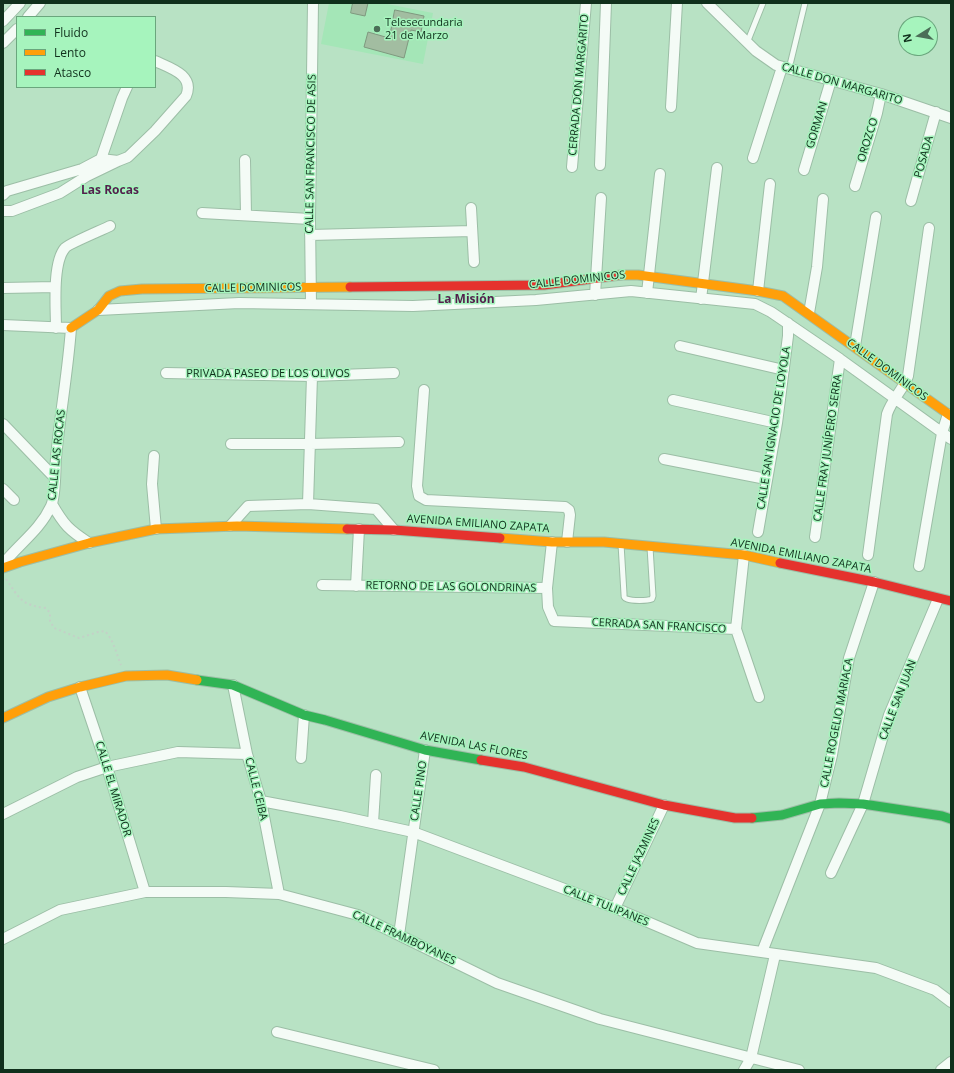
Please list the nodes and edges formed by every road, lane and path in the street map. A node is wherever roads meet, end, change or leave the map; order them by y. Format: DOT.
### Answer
graph roads {
  1 [pos="20,3"];
  2 [pos="313,3"];
  3 [pos="586,3"];
  4 [pos="606,3"];
  5 [pos="677,3"];
  6 [pos="707,3"];
  7 [pos="763,3"];
  8 [pos="805,3"];
  9 [pos="36,5"];
  10 [pos="29,16"];
  11 [pos="3,21"];
  12 [pos="16,30"];
  13 [pos="3,43"];
  14 [pos="747,43"];
  15 [pos="156,61"];
  16 [pos="785,68"];
  17 [pos="831,80"];
  18 [pos="127,88"];
  19 [pos="881,94"];
  20 [pos="671,107"];
  21 [pos="936,112"];
  22 [pos="951,118"];
  23 [pos="753,158"];
  24 [pos="101,159"];
  25 [pos="245,160"];
  26 [pos="118,161"];
  27 [pos="600,166"];
  28 [pos="572,167"];
  29 [pos="716,168"];
  30 [pos="804,170"];
  31 [pos="660,174"];
  32 [pos="770,184"];
  33 [pos="855,186"];
  34 [pos="3,196"];
  35 [pos="601,198"];
  36 [pos="823,199"];
  37 [pos="911,202"];
  38 [pos="471,208"];
  39 [pos="3,211"];
  40 [pos="202,213"];
  41 [pos="246,215"];
  42 [pos="876,217"];
  43 [pos="310,219"];
  44 [pos="110,226"];
  45 [pos="929,228"];
  46 [pos="472,230"];
  47 [pos="310,235"];
  48 [pos="474,262"];
  49 [pos="650,277"];
  50 [pos="595,278"];
  51 [pos="704,284"];
  52 [pos="55,287"];
  53 [pos="311,287"];
  54 [pos="474,287"];
  55 [pos="3,288"];
  56 [pos="758,291"];
  57 [pos="647,293"];
  58 [pos="595,295"];
  59 [pos="701,299"];
  60 [pos="475,302"];
  61 [pos="311,304"];
  62 [pos="98,310"];
  63 [pos="809,313"];
  64 [pos="788,323"];
  65 [pos="3,325"];
  66 [pos="56,328"];
  67 [pos="71,328"];
  68 [pos="680,346"];
  69 [pos="855,346"];
  70 [pos="840,359"];
  71 [pos="784,370"];
  72 [pos="394,372"];
  73 [pos="166,373"];
  74 [pos="312,376"];
  75 [pos="906,384"];
  76 [pos="424,390"];
  77 [pos="894,398"];
  78 [pos="673,400"];
  79 [pos="949,415"];
  80 [pos="777,423"];
  81 [pos="3,424"];
  82 [pos="942,432"];
  83 [pos="951,439"];
  84 [pos="399,442"];
  85 [pos="231,444"];
  86 [pos="310,444"];
  87 [pos="154,456"];
  88 [pos="664,459"];
  89 [pos="55,478"];
  90 [pos="766,479"];
  91 [pos="3,489"];
  92 [pos="14,500"];
  93 [pos="52,504"];
  94 [pos="308,504"];
  95 [pos="230,526"];
  96 [pos="156,529"];
  97 [pos="359,529"];
  98 [pos="394,530"];
  99 [pos="758,532"];
  100 [pos="815,537"];
  101 [pos="552,542"];
  102 [pos="567,542"];
  103 [pos="621,543"];
  104 [pos="89,544"];
  105 [pos="650,546"];
  106 [pos="744,555"];
  107 [pos="868,555"];
  108 [pos="3,564"];
  109 [pos="919,566"];
  110 [pos="3,568"];
  111 [pos="3,576"];
  112 [pos="874,582"];
  113 [pos="322,585"];
  114 [pos="356,586"];
  115 [pos="547,588"];
  116 [pos="938,599"];
  117 [pos="951,602"];
  118 [pos="554,621"];
  119 [pos="736,630"];
  120 [pos="126,676"];
  121 [pos="233,685"];
  122 [pos="80,687"];
  123 [pos="759,697"];
  124 [pos="304,715"];
  125 [pos="3,718"];
  126 [pos="425,750"];
  127 [pos="247,754"];
  128 [pos="301,758"];
  129 [pos="107,767"];
  130 [pos="376,775"];
  131 [pos="261,801"];
  132 [pos="820,804"];
  133 [pos="863,804"];
  134 [pos="664,805"];
  135 [pos="3,814"];
  136 [pos="951,819"];
  137 [pos="373,823"];
  138 [pos="413,832"];
  139 [pos="831,873"];
  140 [pos="145,892"];
  141 [pos="279,894"];
  142 [pos="615,908"];
  143 [pos="399,935"];
  144 [pos="3,939"];
  145 [pos="762,952"];
  146 [pos="775,955"];
  147 [pos="951,1002"];
  148 [pos="276,1032"];
  149 [pos="751,1058"];
  150 [pos="951,1062"];
  151 [pos="434,1070"];
  152 [pos="744,1070"];
  153 [pos="799,1070"];
  154 [pos="941,1070"];
  1 -- 11 [label="street"];
  2 -- 43 [label="street, CALLE SAN FRANCISCO DE ASIS"];
  3 -- 28 [label="street, CERRADA DON MARGARITO"];
  4 -- 27 [label="street, CERRADA DON MARGARITO"];
  5 -- 20 [label="street"];
  6 -- 14 [label="street, CALLE DON MARGARITO"];
  7 -- 14 [label="lane"];
  8 -- 16 [label="lane"];
  9 -- 10 [label="street"];
  12 -- 13 [label="street"];
  14 -- 16 [label="street, CALLE DON MARGARITO"];
  15 -- 26 [label="street"];
  16 -- 17 [label="street, CALLE DON MARGARITO"];
  16 -- 23 [label="street"];
  17 -- 19 [label="street, CALLE DON MARGARITO"];
  17 -- 30 [label="street, GORMAN"];
  18 -- 24 [label="street"];
  19 -- 21 [label="street, CALLE DON MARGARITO"];
  19 -- 33 [label="street, OROZCO"];
  21 -- 22 [label="street, CALLE DON MARGARITO"];
  21 -- 37 [label="street, POSADA"];
  24 -- 26 [label="street"];
  24 -- 34 [label="street"];
  25 -- 41 [label="street"];
  26 -- 39 [label="street"];
  29 -- 51 [label="street"];
  31 -- 49 [label="street"];
  32 -- 56 [label="street"];
  35 -- 50 [label="street"];
  36 -- 63 [label="street"];
  38 -- 46 [label="street"];
  40 -- 41 [label="street"];
  41 -- 43 [label="street"];
  42 -- 69 [label="street"];
  43 -- 47 [label="street, CALLE SAN FRANCISCO DE ASIS"];
  44 -- 52 [label="street"];
  45 -- 75 [label="street"];
  46 -- 47 [label="street"];
  46 -- 48 [label="street"];
  47 -- 53 [label="street, CALLE SAN FRANCISCO DE ASIS"];
  49 -- 50 [label="street, CALLE DOMINICOS"];
  49 -- 51 [label="street, CALLE DOMINICOS"];
  49 -- 57 [label="street"];
  50 -- 54 [label="street, CALLE DOMINICOS"];
  50 -- 58 [label="street"];
  51 -- 56 [label="street, CALLE DOMINICOS"];
  51 -- 59 [label="street"];
  52 -- 55 [label="street"];
  52 -- 66 [label="street"];
  53 -- 54 [label="street, CALLE DOMINICOS"];
  53 -- 61 [label="street, CALLE SAN FRANCISCO DE ASIS"];
  53 -- 62 [label="street, CALLE DOMINICOS"];
  54 -- 60 [label="street"];
  56 -- 63 [label="street, CALLE DOMINICOS"];
  57 -- 58 [label="street, CALLE DOMINICOS"];
  57 -- 59 [label="street, CALLE DOMINICOS"];
  58 -- 60 [label="street, CALLE DOMINICOS"];
  59 -- 64 [label="street, CALLE DOMINICOS"];
  60 -- 61 [label="street, CALLE DOMINICOS"];
  61 -- 62 [label="street, CALLE DOMINICOS"];
  62 -- 67 [label="street, CALLE DOMINICOS"];
  63 -- 69 [label="street, CALLE DOMINICOS"];
  64 -- 70 [label="street, CALLE DOMINICOS"];
  64 -- 71 [label="street, CALLE SAN IGNACIO DE LOYOLA"];
  65 -- 66 [label="street"];
  66 -- 67 [label="street"];
  67 -- 89 [label="street, CALLE LAS ROCAS"];
  68 -- 71 [label="street"];
  69 -- 75 [label="street, CALLE DOMINICOS"];
  70 -- 77 [label="street, CALLE DOMINICOS"];
  70 -- 100 [label="street, CALLE FRAY JUNÍPERO SERRA"];
  71 -- 80 [label="street, CALLE SAN IGNACIO DE LOYOLA"];
  72 -- 74 [label="street, PRIVADA PASEO DE LOS OLIVOS"];
  73 -- 74 [label="street, PRIVADA PASEO DE LOS OLIVOS"];
  74 -- 86 [label="street"];
  75 -- 77 [label="street"];
  75 -- 79 [label="street, CALLE DOMINICOS"];
  76 -- 102 [label="street"];
  77 -- 82 [label="street, CALLE DOMINICOS"];
  77 -- 107 [label="street"];
  78 -- 80 [label="street"];
  79 -- 82 [label="street"];
  80 -- 90 [label="street, CALLE SAN IGNACIO DE LOYOLA"];
  81 -- 89 [label="street"];
  82 -- 83 [label="street, CALLE DOMINICOS"];
  82 -- 109 [label="street"];
  84 -- 86 [label="street"];
  85 -- 86 [label="street"];
  86 -- 94 [label="street"];
  87 -- 96 [label="street"];
  88 -- 90 [label="street"];
  89 -- 93 [label="street, CALLE LAS ROCAS"];
  90 -- 99 [label="street, CALLE SAN IGNACIO DE LOYOLA"];
  91 -- 92 [label="street"];
  93 -- 104 [label="street"];
  93 -- 108 [label="street, CALLE LAS ROCAS"];
  94 -- 95 [label="street"];
  94 -- 98 [label="street"];
  95 -- 96 [label="street, AVENIDA EMILIANO ZAPATA"];
  95 -- 97 [label="street, AVENIDA EMILIANO ZAPATA"];
  96 -- 104 [label="street, AVENIDA EMILIANO ZAPATA"];
  97 -- 98 [label="street, AVENIDA EMILIANO ZAPATA"];
  97 -- 114 [label="street, RETORNO DE LAS GOLONDRINAS"];
  98 -- 101 [label="street, AVENIDA EMILIANO ZAPATA"];
  101 -- 102 [label="street, AVENIDA EMILIANO ZAPATA"];
  101 -- 115 [label="street, RETORNO DE LAS GOLONDRINAS"];
  102 -- 103 [label="street, AVENIDA EMILIANO ZAPATA"];
  103 -- 105 [label="street, AVENIDA EMILIANO ZAPATA"];
  103 -- 105 [label="lane"];
  104 -- 110 [label="street, AVENIDA EMILIANO ZAPATA"];
  105 -- 106 [label="street, AVENIDA EMILIANO ZAPATA"];
  106 -- 112 [label="street, AVENIDA EMILIANO ZAPATA"];
  106 -- 119 [label="street, CERRADA SAN FRANCISCO"];
  111 -- 120 [label="path"];
  112 -- 116 [label="street, AVENIDA EMILIANO ZAPATA"];
  112 -- 132 [label="street, CALLE ROGELIO MARIACA"];
  113 -- 114 [label="street, RETORNO DE LAS GOLONDRINAS"];
  114 -- 115 [label="street, RETORNO DE LAS GOLONDRINAS"];
  115 -- 118 [label="street, RETORNO DE LAS GOLONDRINAS"];
  116 -- 117 [label="street, AVENIDA EMILIANO ZAPATA"];
  116 -- 133 [label="street, CALLE SAN JUAN"];
  118 -- 119 [label="street, CERRADA SAN FRANCISCO"];
  119 -- 123 [label="street"];
  120 -- 121 [label="street, AVENIDA LAS FLORES"];
  120 -- 122 [label="street, AVENIDA LAS FLORES"];
  121 -- 124 [label="street, AVENIDA LAS FLORES"];
  121 -- 127 [label="street, CALLE CEIBA"];
  122 -- 125 [label="street, AVENIDA LAS FLORES"];
  122 -- 129 [label="street, CALLE EL MIRADOR"];
  124 -- 126 [label="street, AVENIDA LAS FLORES"];
  124 -- 128 [label="street"];
  126 -- 134 [label="street, AVENIDA LAS FLORES"];
  126 -- 138 [label="street, CALLE PINO"];
  127 -- 129 [label="street"];
  127 -- 131 [label="street, CALLE CEIBA"];
  129 -- 135 [label="street"];
  129 -- 140 [label="street, CALLE EL MIRADOR"];
  130 -- 137 [label="street"];
  131 -- 137 [label="street, CALLE TULIPANES"];
  131 -- 141 [label="street, CALLE CEIBA"];
  132 -- 133 [label="street, AVENIDA LAS FLORES"];
  132 -- 134 [label="street, AVENIDA LAS FLORES"];
  132 -- 145 [label="street, CALLE ROGELIO MARIACA"];
  133 -- 136 [label="street, AVENIDA LAS FLORES"];
  133 -- 139 [label="street, CALLE SAN JUAN"];
  134 -- 142 [label="street, CALLE JAZMINES"];
  137 -- 138 [label="street, CALLE TULIPANES"];
  138 -- 142 [label="street, CALLE TULIPANES"];
  138 -- 143 [label="street, CALLE PINO"];
  140 -- 141 [label="street, CALLE FRAMBOYANES"];
  140 -- 144 [label="street, CALLE FRAMBOYANES"];
  141 -- 143 [label="street, CALLE FRAMBOYANES"];
  142 -- 145 [label="street, CALLE TULIPANES"];
  143 -- 149 [label="street, CALLE FRAMBOYANES"];
  145 -- 146 [label="street, CALLE TULIPANES"];
  146 -- 147 [label="street, CALLE TULIPANES"];
  146 -- 149 [label="street"];
  148 -- 151 [label="street"];
  149 -- 152 [label="street"];
  149 -- 153 [label="street, CALLE FRAMBOYANES"];
  150 -- 154 [label="street"];
}
